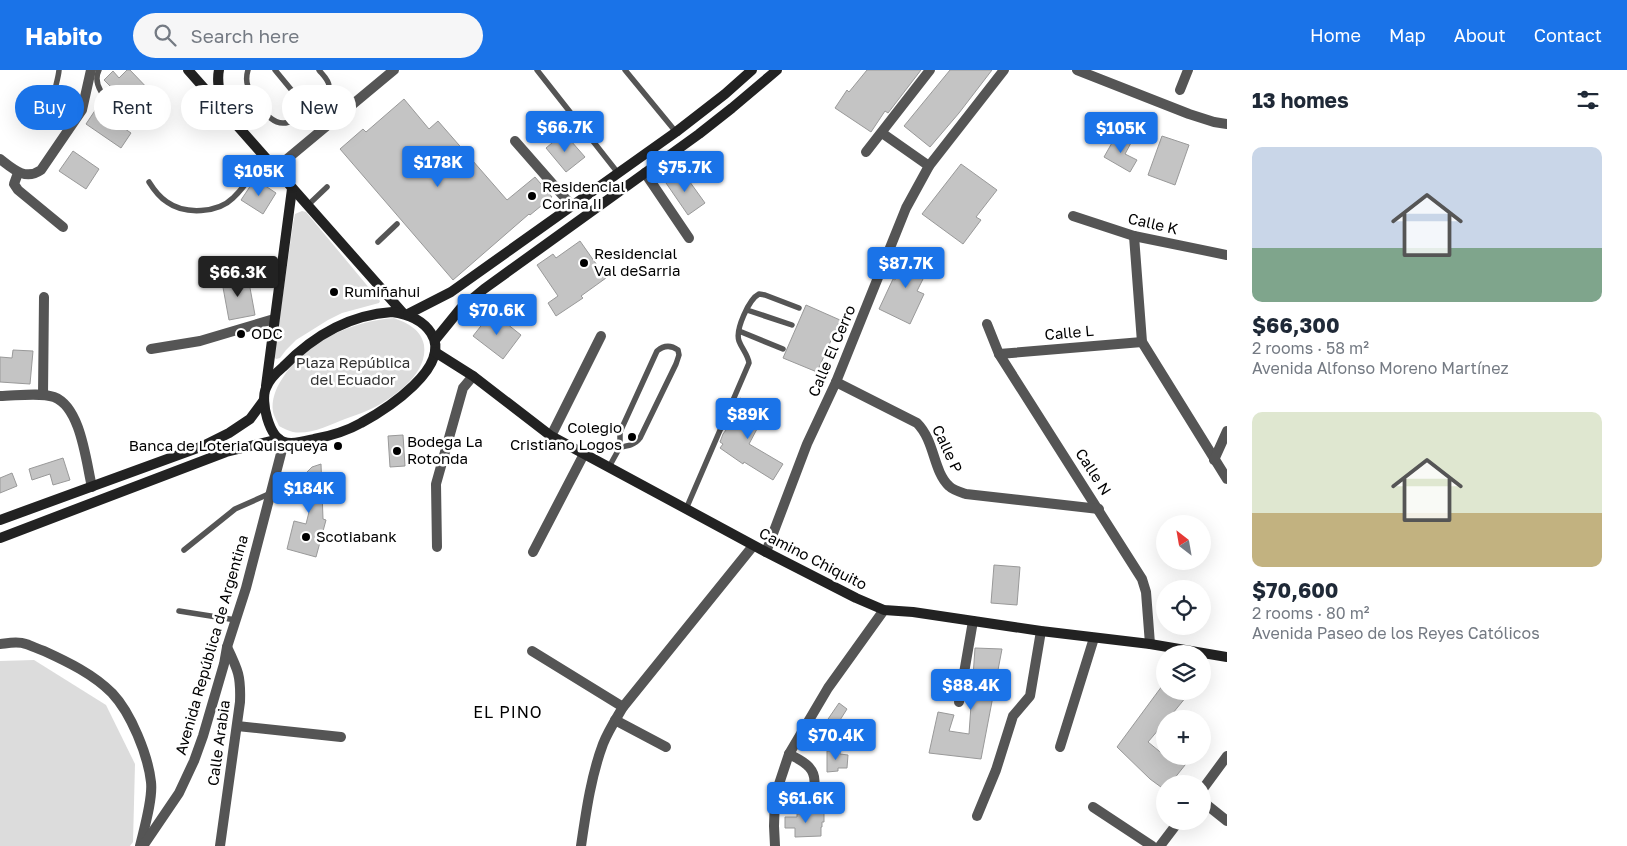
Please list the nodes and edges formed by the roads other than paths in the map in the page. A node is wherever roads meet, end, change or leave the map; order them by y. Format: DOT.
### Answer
graph roads {
  1 [pos="59,70"];
  2 [pos="91,70"];
  3 [pos="98,70"];
  4 [pos="188,70"];
  5 [pos="219,70"];
  6 [pos="248,70"];
  7 [pos="275,70"];
  8 [pos="319,70"];
  9 [pos="394,70"];
  10 [pos="537,70"];
  11 [pos="625,70"];
  12 [pos="752,70"];
  13 [pos="777,70"];
  14 [pos="930,70"];
  15 [pos="1004,70"];
  16 [pos="1078,70"];
  17 [pos="1188,70"];
  18 [pos="768,74"];
  19 [pos="56,85"];
  20 [pos="98,85"];
  21 [pos="201,85"];
  22 [pos="218,85"];
  23 [pos="247,85"];
  24 [pos="287,85"];
  25 [pos="329,85"];
  26 [pos="1180,90"];
  27 [pos="84,101"];
  28 [pos="1227,124"];
  29 [pos="68,130"];
  30 [pos="241,130"];
  31 [pos="676,132"];
  32 [pos="882,133"];
  33 [pos="515,141"];
  34 [pos="686,143"];
  35 [pos="866,152"];
  36 [pos="264,157"];
  37 [pos="0,158"];
  38 [pos="929,166"];
  39 [pos="275,169"];
  40 [pos="18,173"];
  41 [pos="618,173"];
  42 [pos="645,173"];
  43 [pos="149,182"];
  44 [pos="327,187"];
  45 [pos="292,189"];
  46 [pos="307,206"];
  47 [pos="572,206"];
  48 [pos="1073,216"];
  49 [pos="397,224"];
  50 [pos="63,227"];
  51 [pos="1134,236"];
  52 [pos="688,238"];
  53 [pos="378,242"];
  54 [pos="1227,255"];
  55 [pos="44,296"];
  56 [pos="799,308"];
  57 [pos="747,310"];
  58 [pos="405,314"];
  59 [pos="274,319"];
  60 [pos="987,324"];
  61 [pos="792,325"];
  62 [pos="739,331"];
  63 [pos="601,336"];
  64 [pos="436,340"];
  65 [pos="1142,342"];
  66 [pos="151,349"];
  67 [pos="783,349"];
  68 [pos="435,352"];
  69 [pos="998,354"];
  70 [pos="473,376"];
  71 [pos="836,382"];
  72 [pos="266,388"];
  73 [pos="43,395"];
  74 [pos="0,396"];
  75 [pos="264,400"];
  76 [pos="1227,431"];
  77 [pos="551,436"];
  78 [pos="282,440"];
  79 [pos="620,447"];
  80 [pos="584,454"];
  81 [pos="1214,460"];
  82 [pos="609,467"];
  83 [pos="1227,479"];
  84 [pos="92,486"];
  85 [pos="271,493"];
  86 [pos="686,509"];
  87 [pos="1099,509"];
  88 [pos="0,520"];
  89 [pos="0,538"];
  90 [pos="754,546"];
  91 [pos="437,547"];
  92 [pos="184,550"];
  93 [pos="533,552"];
  94 [pos="766,552"];
  95 [pos="884,610"];
  96 [pos="179,611"];
  97 [pos="236,620"];
  98 [pos="972,621"];
  99 [pos="1041,631"];
  100 [pos="1094,638"];
  101 [pos="0,644"];
  102 [pos="1150,644"];
  103 [pos="228,647"];
  104 [pos="532,651"];
  105 [pos="1227,657"];
  106 [pos="960,702"];
  107 [pos="623,706"];
  108 [pos="616,720"];
  109 [pos="237,726"];
  110 [pos="342,737"];
  111 [pos="666,747"];
  112 [pos="1060,747"];
  113 [pos="789,754"];
  114 [pos="1227,756"];
  115 [pos="1211,778"];
  116 [pos="775,796"];
  117 [pos="1094,807"];
  118 [pos="1211,808"];
  119 [pos="977,816"];
  120 [pos="1227,821"];
  121 [pos="1172,830"];
  122 [pos="142,846"];
  123 [pos="220,846"];
  124 [pos="581,846"];
  125 [pos="775,846"];
  126 [pos="1152,846"];
  127 [pos="1160,846"];
  1 -- 19 [label="lane"];
  2 -- 27 [label="street"];
  3 -- 20 [label="lane"];
  4 -- 21 [label="main road"];
  5 -- 22 [label="main road"];
  6 -- 23 [label="lane"];
  7 -- 24 [label="lane"];
  8 -- 25 [label="lane"];
  9 -- 39 [label="street"];
  10 -- 41 [label="lane"];
  11 -- 31 [label="lane"];
  12 -- 31 [label="main road"];
  13 -- 18 [label="main road"];
  14 -- 32 [label="street"];
  15 -- 38 [label="street, Calle El Cerro"];
  16 -- 28 [label="street"];
  17 -- 26 [label="street"];
  18 -- 34 [label="main road"];
  29 -- 40 [label="street"];
  30 -- 36 [label="main road"];
  31 -- 34 [label="street"];
  31 -- 41 [label="main road"];
  32 -- 35 [label="street"];
  32 -- 38 [label="street"];
  33 -- 47 [label="street"];
  34 -- 42 [label="main road"];
  36 -- 39 [label="main road"];
  36 -- 43 [label="lane"];
  37 -- 40 [label="street"];
  38 -- 71 [label="street, Calle El Cerro"];
  39 -- 45 [label="main road"];
  40 -- 50 [label="street"];
  41 -- 47 [label="main road"];
  42 -- 52 [label="street"];
  42 -- 64 [label="main road"];
  44 -- 46 [label="lane"];
  45 -- 46 [label="main road"];
  45 -- 59 [label="main road"];
  46 -- 58 [label="main road"];
  47 -- 58 [label="main road"];
  48 -- 51 [label="street, Calle K"];
  49 -- 53 [label="lane"];
  51 -- 54 [label="street, Calle K"];
  51 -- 65 [label="street"];
  55 -- 73 [label="street"];
  56 -- 57 [label="lane"];
  57 -- 61 [label="lane"];
  57 -- 62 [label="lane"];
  58 -- 64 [label="main road"];
  58 -- 72 [label="main road"];
  59 -- 66 [label="street"];
  59 -- 72 [label="main road"];
  60 -- 69 [label="street, Calle N"];
  62 -- 67 [label="lane"];
  62 -- 86 [label="lane"];
  63 -- 77 [label="street"];
  64 -- 68 [label="main road"];
  65 -- 69 [label="street, Calle L"];
  65 -- 81 [label="street"];
  68 -- 70 [label="main road, Camino Chiquito"];
  68 -- 78 [label="main road"];
  69 -- 87 [label="street, Calle N"];
  70 -- 77 [label="main road, Camino Chiquito"];
  70 -- 91 [label="street"];
  71 -- 87 [label="street, Calle P"];
  71 -- 94 [label="street, Calle El Cerro"];
  72 -- 75 [label="main road"];
  73 -- 74 [label="street"];
  73 -- 84 [label="street"];
  75 -- 78 [label="main road"];
  75 -- 84 [label="main road"];
  76 -- 81 [label="street"];
  77 -- 80 [label="main road, Camino Chiquito"];
  78 -- 85 [label="street, Avenida República de Argentina"];
  78 -- 89 [label="main road"];
  79 -- 79 [label="lane"];
  79 -- 82 [label="lane"];
  80 -- 82 [label="main road, Camino Chiquito"];
  80 -- 93 [label="street"];
  81 -- 83 [label="street"];
  82 -- 86 [label="main road, Camino Chiquito"];
  84 -- 88 [label="main road"];
  85 -- 92 [label="lane"];
  85 -- 97 [label="street, Avenida República de Argentina"];
  86 -- 90 [label="main road, Camino Chiquito"];
  87 -- 102 [label="street, Calle N"];
  90 -- 94 [label="main road, Camino Chiquito"];
  90 -- 107 [label="street"];
  94 -- 95 [label="main road, Camino Chiquito"];
  95 -- 98 [label="main road, Camino Chiquito"];
  95 -- 113 [label="street"];
  96 -- 97 [label="lane"];
  97 -- 103 [label="street, Avenida República de Argentina"];
  98 -- 99 [label="main road, Camino Chiquito"];
  98 -- 106 [label="street"];
  99 -- 100 [label="main road, Camino Chiquito"];
  99 -- 119 [label="street"];
  100 -- 102 [label="main road, Camino Chiquito"];
  100 -- 112 [label="street"];
  101 -- 122 [label="street"];
  102 -- 105 [label="main road, Camino Chiquito"];
  103 -- 109 [label="street, Calle Arabia"];
  103 -- 122 [label="street, Avenida República de Argentina"];
  104 -- 107 [label="street"];
  107 -- 108 [label="street"];
  108 -- 111 [label="street"];
  108 -- 124 [label="street"];
  109 -- 110 [label="street"];
  109 -- 123 [label="street, Calle Arabia"];
  113 -- 116 [label="street"];
  113 -- 116 [label="street"];
  114 -- 115 [label="street"];
  116 -- 125 [label="street"];
  117 -- 126 [label="street"];
  118 -- 120 [label="street"];
  121 -- 127 [label="street"];
}
